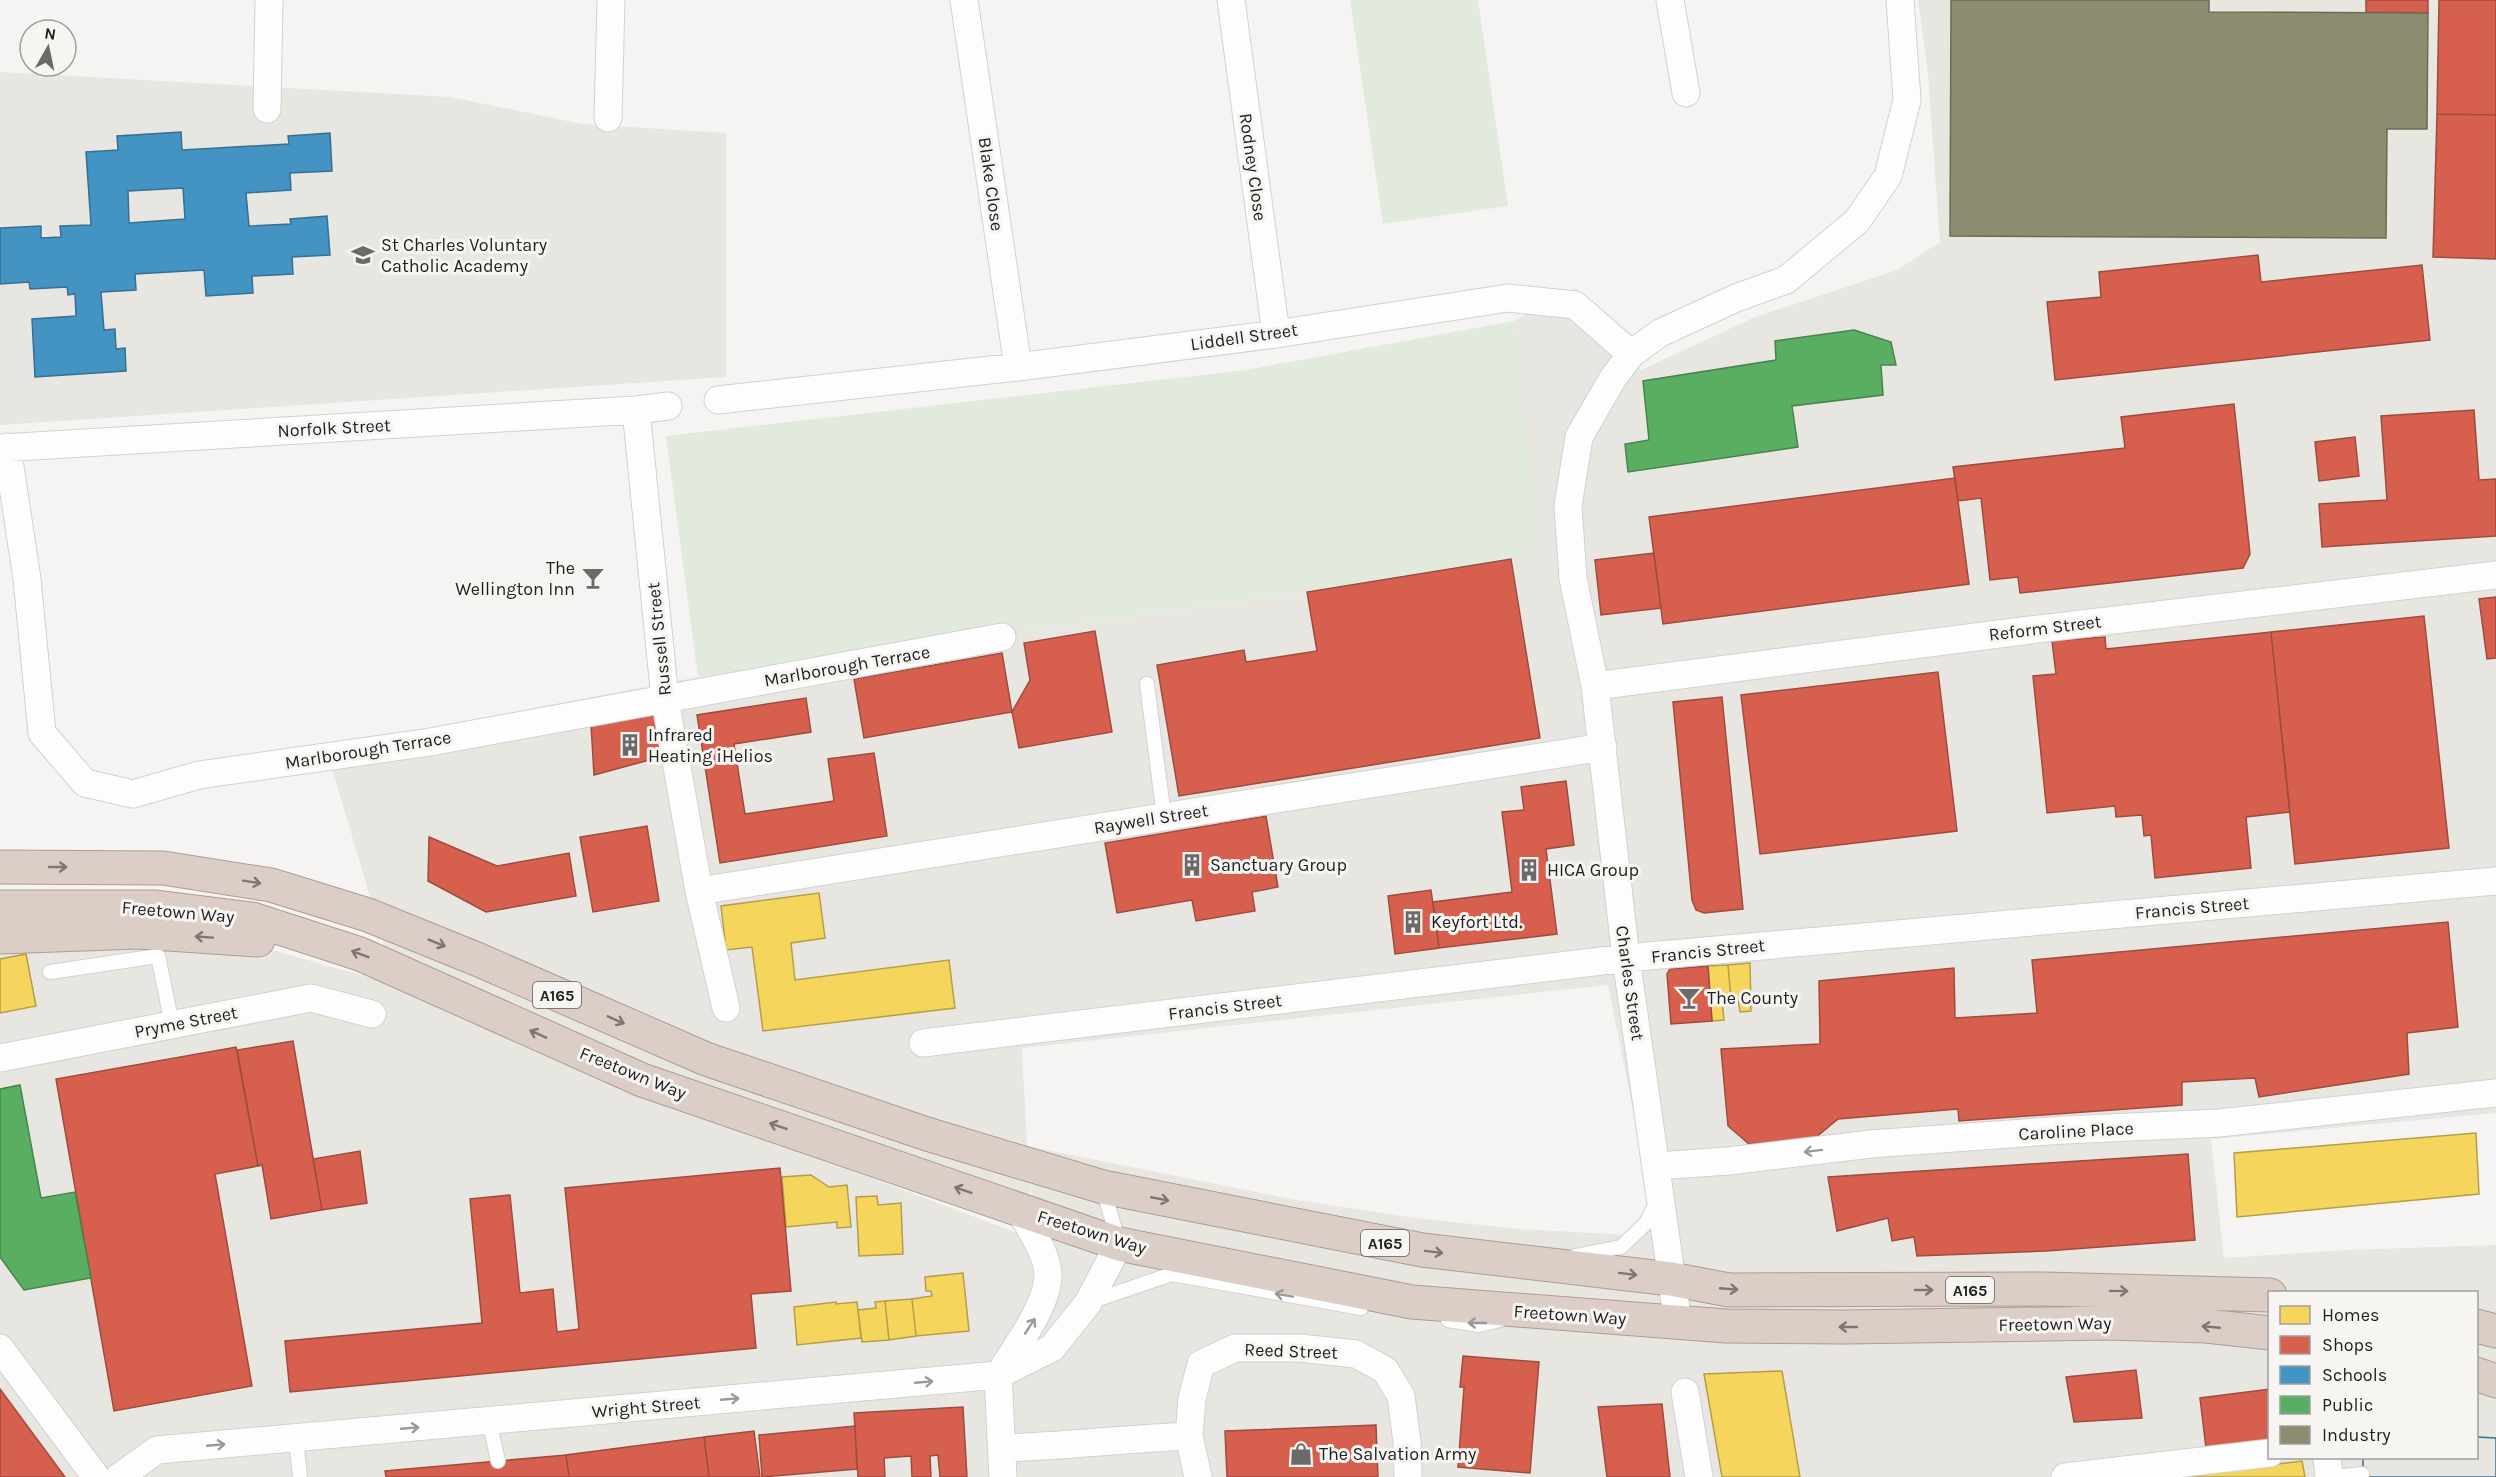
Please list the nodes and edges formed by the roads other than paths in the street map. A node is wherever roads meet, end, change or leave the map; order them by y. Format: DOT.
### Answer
graph roads {
  1 [pos="269,0"];
  2 [pos="611,0"];
  3 [pos="964,0"];
  4 [pos="1231,0"];
  5 [pos="1670,0"];
  6 [pos="1900,0"];
  7 [pos="1686,93"];
  8 [pos="267,109"];
  9 [pos="608,118"];
  10 [pos="1275,334"];
  11 [pos="1631,354"];
  12 [pos="1017,367"];
  13 [pos="718,400"];
  14 [pos="668,406"];
  15 [pos="636,410"];
  16 [pos="3,447"];
  17 [pos="2496,575"];
  18 [pos="1002,638"];
  19 [pos="1147,684"];
  20 [pos="1595,686"];
  21 [pos="665,699"];
  22 [pos="1603,747"];
  23 [pos="1164,817"];
  24 [pos="0,867"];
  25 [pos="2496,881"];
  26 [pos="699,891"];
  27 [pos="0,907"];
  28 [pos="304,936"];
  29 [pos="0,937"];
  30 [pos="1626,958"];
  31 [pos="51,972"];
  32 [pos="726,1008"];
  33 [pos="372,1014"];
  34 [pos="172,1024"];
  35 [pos="923,1043"];
  36 [pos="0,1058"];
  37 [pos="2496,1093"];
  38 [pos="1656,1166"];
  39 [pos="1103,1187"];
  40 [pos="1660,1196"];
  41 [pos="1018,1209"];
  42 [pos="1119,1244"];
  43 [pos="1538,1264"];
  44 [pos="1671,1279"];
  45 [pos="2268,1295"];
  46 [pos="1088,1303"];
  47 [pos="1534,1312"];
  48 [pos="1678,1323"];
  49 [pos="2478,1326"];
  50 [pos="2496,1331"];
  51 [pos="2268,1333"];
  52 [pos="0,1348"];
  53 [pos="998,1375"];
  54 [pos="2478,1375"];
  55 [pos="2496,1381"];
  56 [pos="1685,1392"];
  57 [pos="489,1420"];
  58 [pos="1189,1436"];
  59 [pos="296,1438"];
  60 [pos="1003,1448"];
  61 [pos="2268,1454"];
  62 [pos="2327,1459"];
  63 [pos="498,1461"];
  64 [pos="2362,1474"];
  65 [pos="96,1477"];
  66 [pos="119,1477"];
  67 [pos="300,1477"];
  68 [pos="1003,1477"];
  69 [pos="1198,1477"];
  70 [pos="1408,1477"];
  71 [pos="1699,1477"];
  72 [pos="2065,1477"];
  73 [pos="2329,1477"];
  74 [pos="2334,1477"];
  1 -- 8 [label="street"];
  2 -- 9 [label="street"];
  3 -- 12 [label="street, Blake Close"];
  4 -- 10 [label="street, Rodney Close"];
  5 -- 7 [label="street"];
  6 -- 11 [label="street, Charles Street"];
  10 -- 11 [label="street, Liddell Street"];
  10 -- 12 [label="street, Liddell Street"];
  11 -- 20 [label="street, Charles Street"];
  12 -- 13 [label="street, Liddell Street"];
  14 -- 15 [label="street, Norfolk Street"];
  15 -- 16 [label="street, Norfolk Street"];
  15 -- 21 [label="street, Russell Street"];
  16 -- 21 [label="street, Marlborough Terrace"];
  17 -- 20 [label="street, Reform Street"];
  18 -- 21 [label="street, Marlborough Terrace"];
  19 -- 23 [label="lane"];
  20 -- 22 [label="street, Charles Street"];
  21 -- 26 [label="street, Russell Street"];
  22 -- 23 [label="street, Raywell Street"];
  22 -- 30 [label="street, Charles Street"];
  23 -- 26 [label="street, Raywell Street"];
  24 -- 39 [label="highway, Freetown Way / A165, one-way"];
  25 -- 30 [label="street, Francis Street"];
  26 -- 32 [label="street, Russell Street"];
  27 -- 28 [label="highway, Freetown Way / A165"];
  28 -- 29 [label="highway, one-way"];
  41 -- 28 [label="highway, Freetown Way / A165, one-way"];
  30 -- 35 [label="street, Francis Street"];
  30 -- 38 [label="street, Charles Street"];
  31 -- 34 [label="lane"];
  33 -- 34 [label="street, Pryme Street"];
  34 -- 36 [label="street, Pryme Street"];
  37 -- 38 [label="street, Caroline Place, one-way"];
  38 -- 40 [label="street, Charles Street"];
  39 -- 42 [label="lane"];
  39 -- 43 [label="highway, Freetown Way / A165, one-way"];
  40 -- 43 [label="lane"];
  40 -- 44 [label="street, Charles Street"];
  41 -- 42 [label="highway, Freetown Way / A165"];
  53 -- 41 [label="street, one-way"];
  42 -- 46 [label="street, Wright Street"];
  42 -- 47 [label="highway, Freetown Way / A165"];
  43 -- 44 [label="highway, Freetown Way / A165, one-way"];
  44 -- 45 [label="highway, Freetown Way / A165, one-way"];
  44 -- 48 [label="street, Charles Street"];
  47 -- 46 [label="lane, one-way"];
  46 -- 53 [label="street, Wright Street"];
  47 -- 48 [label="highway, Freetown Way / A165"];
  51 -- 48 [label="highway, Freetown Way / A165, one-way"];
  49 -- 50 [label="highway"];
  52 -- 65 [label="street"];
  57 -- 53 [label="street, Wright Street, one-way"];
  53 -- 60 [label="street"];
  54 -- 55 [label="highway"];
  56 -- 71 [label="street"];
  59 -- 57 [label="street, Wright Street, one-way"];
  57 -- 63 [label="lane"];
  58 -- 60 [label="street"];
  58 -- 69 [label="street"];
  58 -- 70 [label="street, Reed Street"];
  66 -- 59 [label="street, Wright Street, one-way"];
  59 -- 67 [label="lane"];
  60 -- 68 [label="street"];
  61 -- 72 [label="street"];
  62 -- 73 [label="street"];
  64 -- 74 [label="lane"];
}
